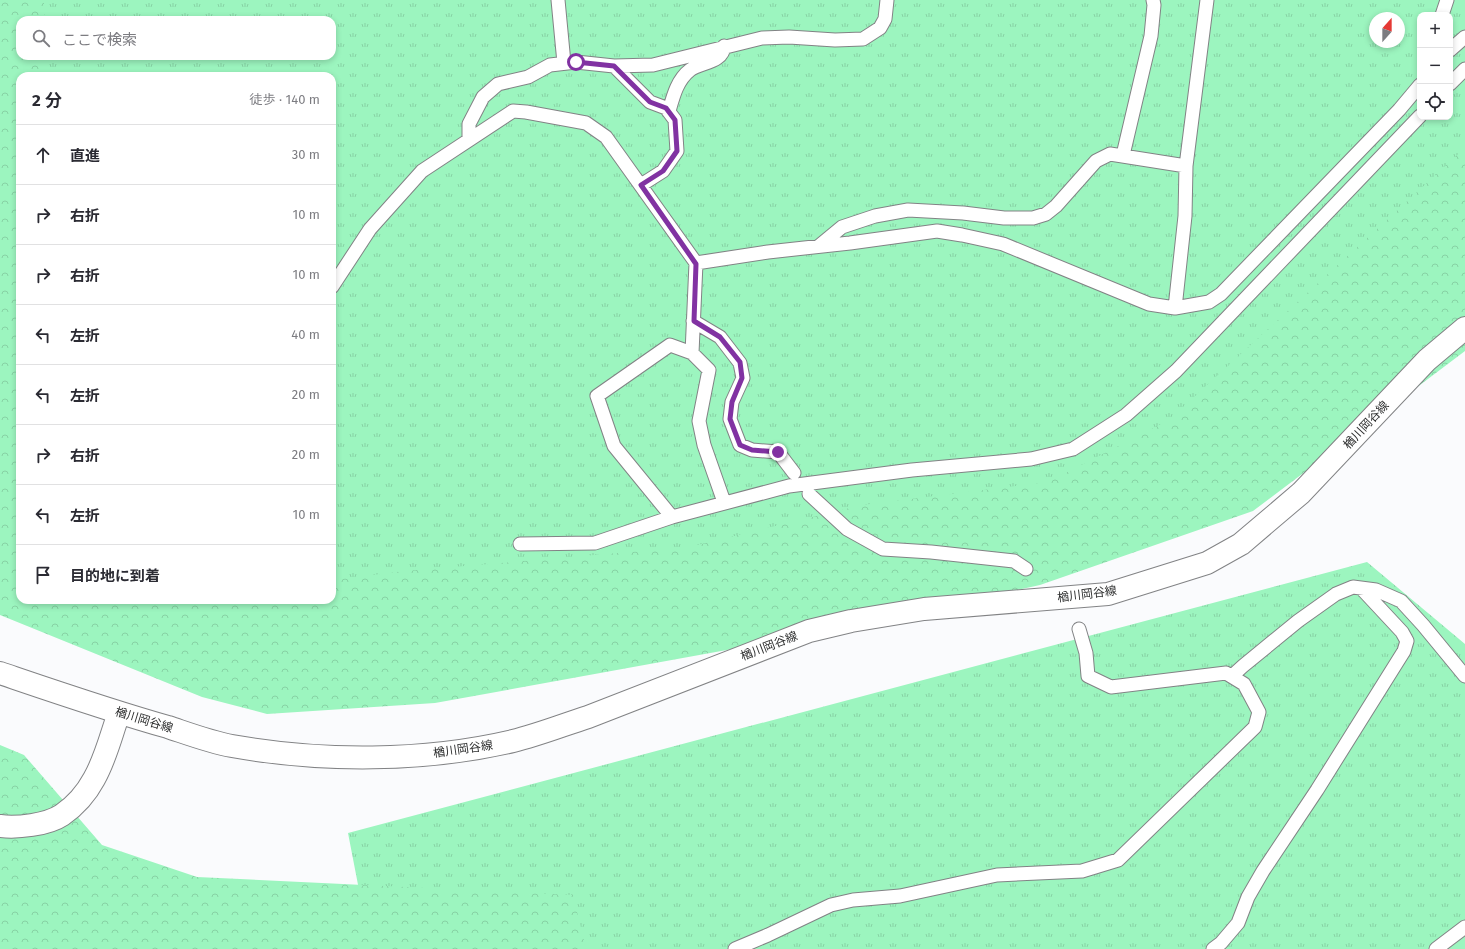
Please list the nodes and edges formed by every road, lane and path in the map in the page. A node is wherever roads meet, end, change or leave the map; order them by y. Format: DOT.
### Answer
graph roads {
  1 [pos="558,0"];
  2 [pos="887,0"];
  3 [pos="1153,0"];
  4 [pos="1207,0"];
  5 [pos="1447,0"];
  6 [pos="1443,12"];
  7 [pos="1465,37"];
  8 [pos="724,46"];
  9 [pos="1452,48"];
  10 [pos="564,63"];
  11 [pos="614,66"];
  12 [pos="1465,69"];
  13 [pos="1453,81"];
  14 [pos="1417,88"];
  15 [pos="669,111"];
  16 [pos="1417,119"];
  17 [pos="468,140"];
  18 [pos="1123,156"];
  19 [pos="1186,166"];
  20 [pos="641,185"];
  21 [pos="819,246"];
  22 [pos="696,264"];
  23 [pos="336,281"];
  24 [pos="1175,308"];
  25 [pos="694,321"];
  26 [pos="1465,328"];
  27 [pos="692,353"];
  28 [pos="794,473"];
  29 [pos="809,494"];
  30 [pos="724,502"];
  31 [pos="672,517"];
  32 [pos="520,544"];
  33 [pos="1026,569"];
  34 [pos="1361,588"];
  35 [pos="1079,630"];
  36 [pos="0,674"];
  37 [pos="1232,676"];
  38 [pos="1465,676"];
  39 [pos="119,713"];
  40 [pos="0,826"];
  41 [pos="1465,927"];
  42 [pos="734,949"];
  43 [pos="1213,949"];
  44 [pos="1436,949"];
  1 -- 10 [label="lane"];
  2 -- 8 [label="lane"];
  3 -- 18 [label="lane"];
  4 -- 19 [label="lane"];
  5 -- 6 [label="lane"];
  7 -- 9 [label="lane"];
  8 -- 11 [label="lane"];
  8 -- 15 [label="lane"];
  10 -- 11 [label="lane"];
  10 -- 17 [label="lane"];
  11 -- 15 [label="lane"];
  12 -- 13 [label="lane"];
  14 -- 24 [label="lane"];
  15 -- 20 [label="lane"];
  16 -- 30 [label="lane"];
  17 -- 20 [label="lane"];
  17 -- 23 [label="lane"];
  18 -- 19 [label="lane"];
  18 -- 21 [label="lane"];
  19 -- 24 [label="lane"];
  20 -- 22 [label="lane"];
  21 -- 22 [label="lane"];
  21 -- 24 [label="lane"];
  22 -- 25 [label="lane"];
  25 -- 27 [label="lane"];
  25 -- 28 [label="lane"];
  26 -- 39 [label="main road, 楢川岡谷線"];
  27 -- 30 [label="lane"];
  27 -- 31 [label="lane"];
  29 -- 33 [label="lane"];
  30 -- 31 [label="lane"];
  31 -- 32 [label="lane"];
  34 -- 37 [label="lane"];
  34 -- 38 [label="lane"];
  34 -- 43 [label="lane"];
  35 -- 37 [label="lane"];
  36 -- 39 [label="main road, 楢川岡谷線"];
  37 -- 42 [label="lane"];
  39 -- 40 [label="main road"];
  41 -- 44 [label="lane"];
}
